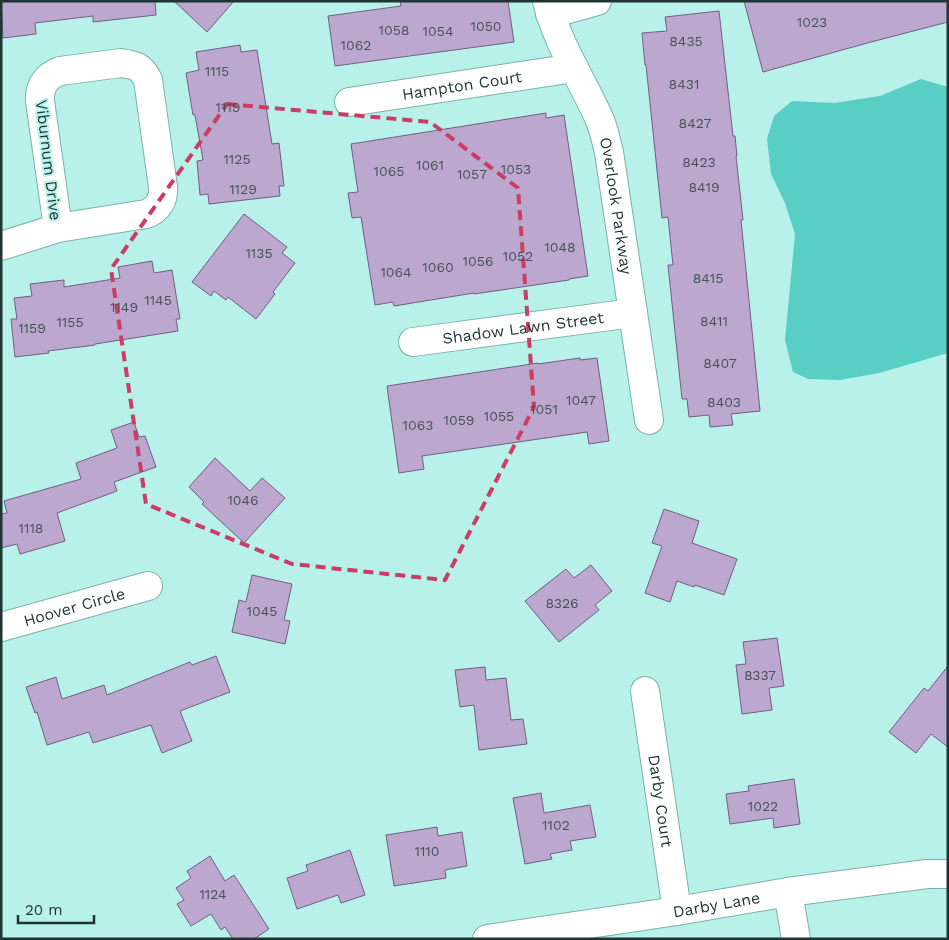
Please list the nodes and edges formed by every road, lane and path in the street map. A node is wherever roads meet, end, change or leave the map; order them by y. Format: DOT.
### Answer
graph roads {
  1 [pos="597,1"];
  2 [pos="549,8"];
  3 [pos="574,68"];
  4 [pos="349,102"];
  5 [pos="58,228"];
  6 [pos="1,246"];
  7 [pos="633,313"];
  8 [pos="413,342"];
  9 [pos="649,420"];
  10 [pos="148,586"];
  11 [pos="1,627"];
  12 [pos="646,691"];
  13 [pos="948,874"];
  14 [pos="788,892"];
  15 [pos="677,911"];
  16 [pos="487,939"];
  17 [pos="796,939"];
  1 -- 2 [label="street"];
  2 -- 3 [label="street, Overlook Parkway"];
  3 -- 4 [label="street, Hampton Court"];
  3 -- 7 [label="street, Overlook Parkway"];
  5 -- 5 [label="street, Viburnum Drive"];
  5 -- 6 [label="street, Viburnum Drive"];
  7 -- 8 [label="street, Shadow Lawn Street"];
  7 -- 9 [label="street, Overlook Parkway"];
  10 -- 11 [label="street, Hoover Circle"];
  12 -- 15 [label="street, Darby Court"];
  13 -- 14 [label="street, Darby Lane"];
  14 -- 15 [label="street, Darby Lane"];
  14 -- 17 [label="street"];
  15 -- 16 [label="street, Darby Lane"];
}
